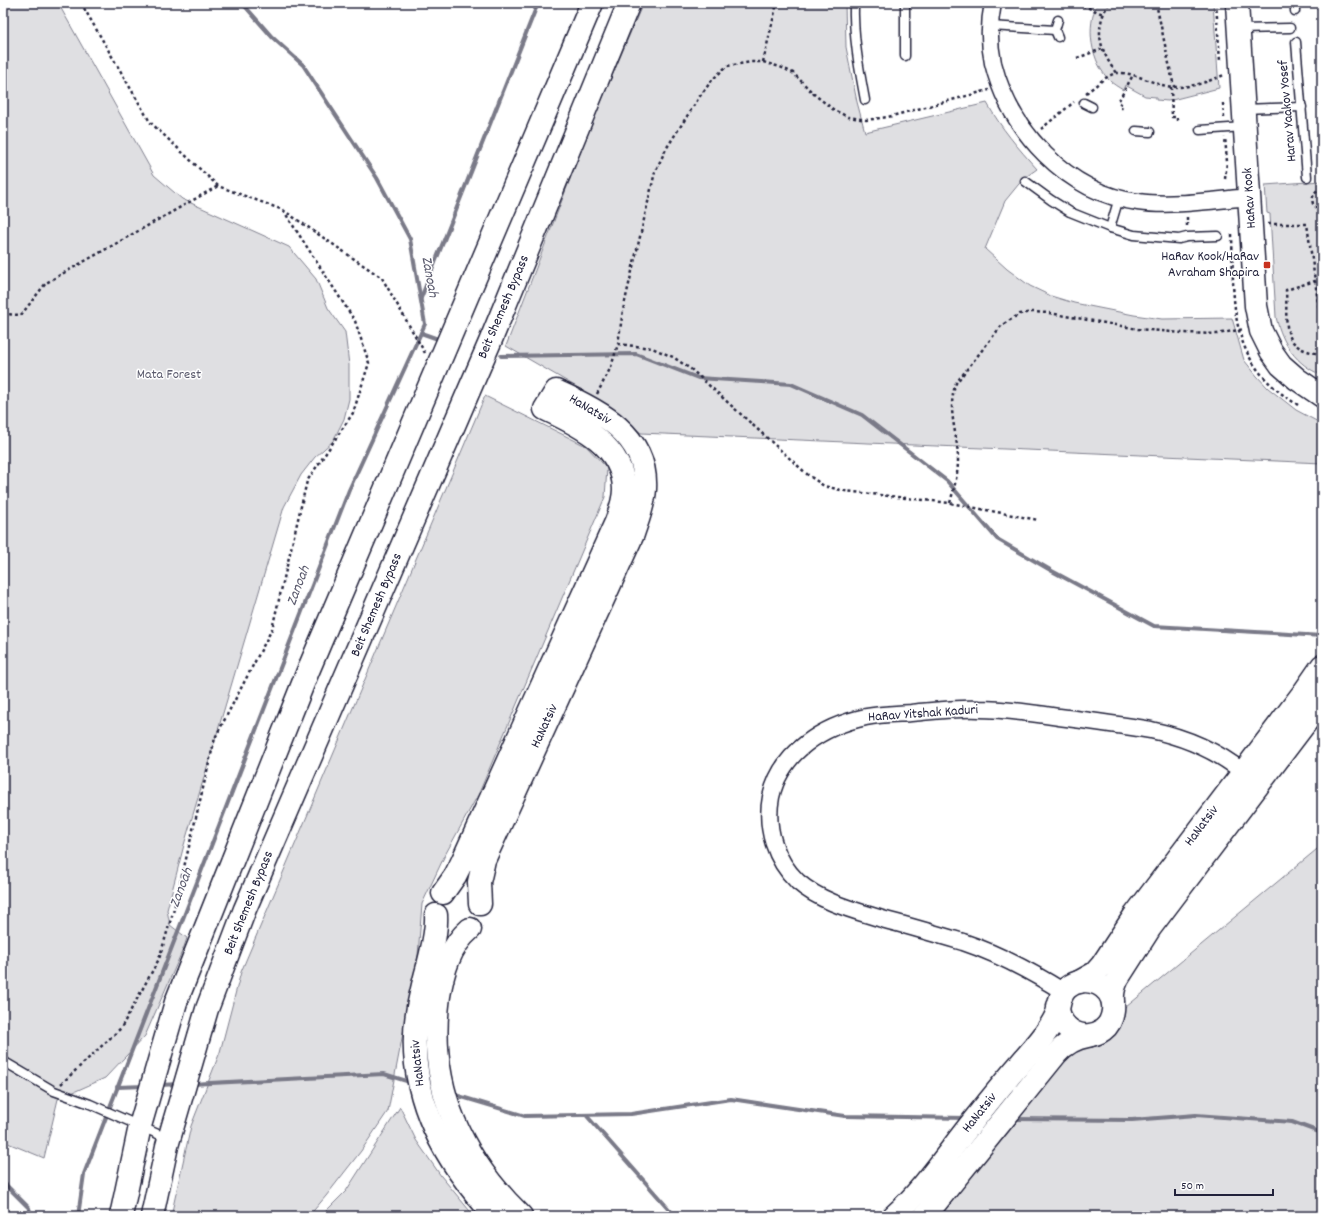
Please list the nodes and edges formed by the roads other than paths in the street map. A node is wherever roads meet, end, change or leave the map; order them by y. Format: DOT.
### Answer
graph roads {
  1 [pos="592,3"];
  2 [pos="630,3"];
  3 [pos="854,3"];
  4 [pos="905,3"];
  5 [pos="992,3"];
  6 [pos="1237,3"];
  7 [pos="1058,20"];
  8 [pos="990,26"];
  9 [pos="1290,28"];
  10 [pos="1239,29"];
  11 [pos="1296,42"];
  12 [pos="905,56"];
  13 [pos="865,100"];
  14 [pos="1084,103"];
  15 [pos="1092,107"];
  16 [pos="1302,107"];
  17 [pos="1238,122"];
  18 [pos="1200,130"];
  19 [pos="1136,131"];
  20 [pos="1150,132"];
  21 [pos="1307,177"];
  22 [pos="1025,181"];
  23 [pos="1250,197"];
  24 [pos="1119,198"];
  25 [pos="1110,228"];
  26 [pos="1218,236"];
  27 [pos="1297,379"];
  28 [pos="1322,388"];
  29 [pos="1322,396"];
  30 [pos="1322,666"];
  31 [pos="1322,701"];
  32 [pos="1243,772"];
  33 [pos="443,893"];
  34 [pos="480,904"];
  35 [pos="436,915"];
  36 [pos="470,929"];
  37 [pos="1067,993"];
  38 [pos="1113,1001"];
  39 [pos="1088,1036"];
  40 [pos="3,1061"];
  41 [pos="140,1126"];
  42 [pos="169,1139"];
  43 [pos="121,1216"];
  44 [pos="152,1216"];
  45 [pos="495,1216"];
  46 [pos="521,1216"];
  47 [pos="894,1216"];
  48 [pos="925,1216"];
  1 -- 41 [label="street"];
  2 -- 42 [label="street, Beit Shemesh Bypass"];
  3 -- 13 [label="lane"];
  4 -- 12 [label="lane"];
  5 -- 8 [label="street"];
  6 -- 10 [label="street, HaRav Kook"];
  7 -- 8 [label="lane"];
  8 -- 24 [label="street"];
  9 -- 10 [label="lane"];
  10 -- 17 [label="street, HaRav Kook"];
  11 -- 16 [label="lane, Harav Yaakov Yosef"];
  14 -- 15 [label="lane"];
  16 -- 17 [label="lane"];
  16 -- 21 [label="lane, Harav Yaakov Yosef"];
  17 -- 18 [label="lane"];
  17 -- 23 [label="street, HaRav Kook"];
  19 -- 20 [label="lane"];
  22 -- 25 [label="lane"];
  23 -- 24 [label="street"];
  23 -- 27 [label="street, HaRav Kook"];
  24 -- 25 [label="lane"];
  25 -- 26 [label="lane"];
  27 -- 28 [label="street, HaRav Kook"];
  27 -- 29 [label="street, HaRav Kook"];
  30 -- 32 [label="street, HaNatsiv"];
  31 -- 38 [label="street, HaNatsiv"];
  32 -- 37 [label="street, HaNatsiv"];
  32 -- 37 [label="street, HaRav Yitshak Kaduri"];
  33 -- 34 [label="street"];
  33 -- 34 [label="street, HaNatsiv"];
  33 -- 35 [label="street"];
  34 -- 36 [label="street"];
  35 -- 36 [label="street"];
  35 -- 45 [label="street, HaNatsiv"];
  36 -- 46 [label="street, HaNatsiv"];
  37 -- 38 [label="street"];
  37 -- 39 [label="street"];
  37 -- 47 [label="street, HaNatsiv"];
  38 -- 39 [label="street"];
  39 -- 48 [label="street, HaNatsiv"];
  40 -- 41 [label="lane"];
  41 -- 42 [label="lane"];
  41 -- 43 [label="street"];
  42 -- 44 [label="street, Beit Shemesh Bypass"];
}
